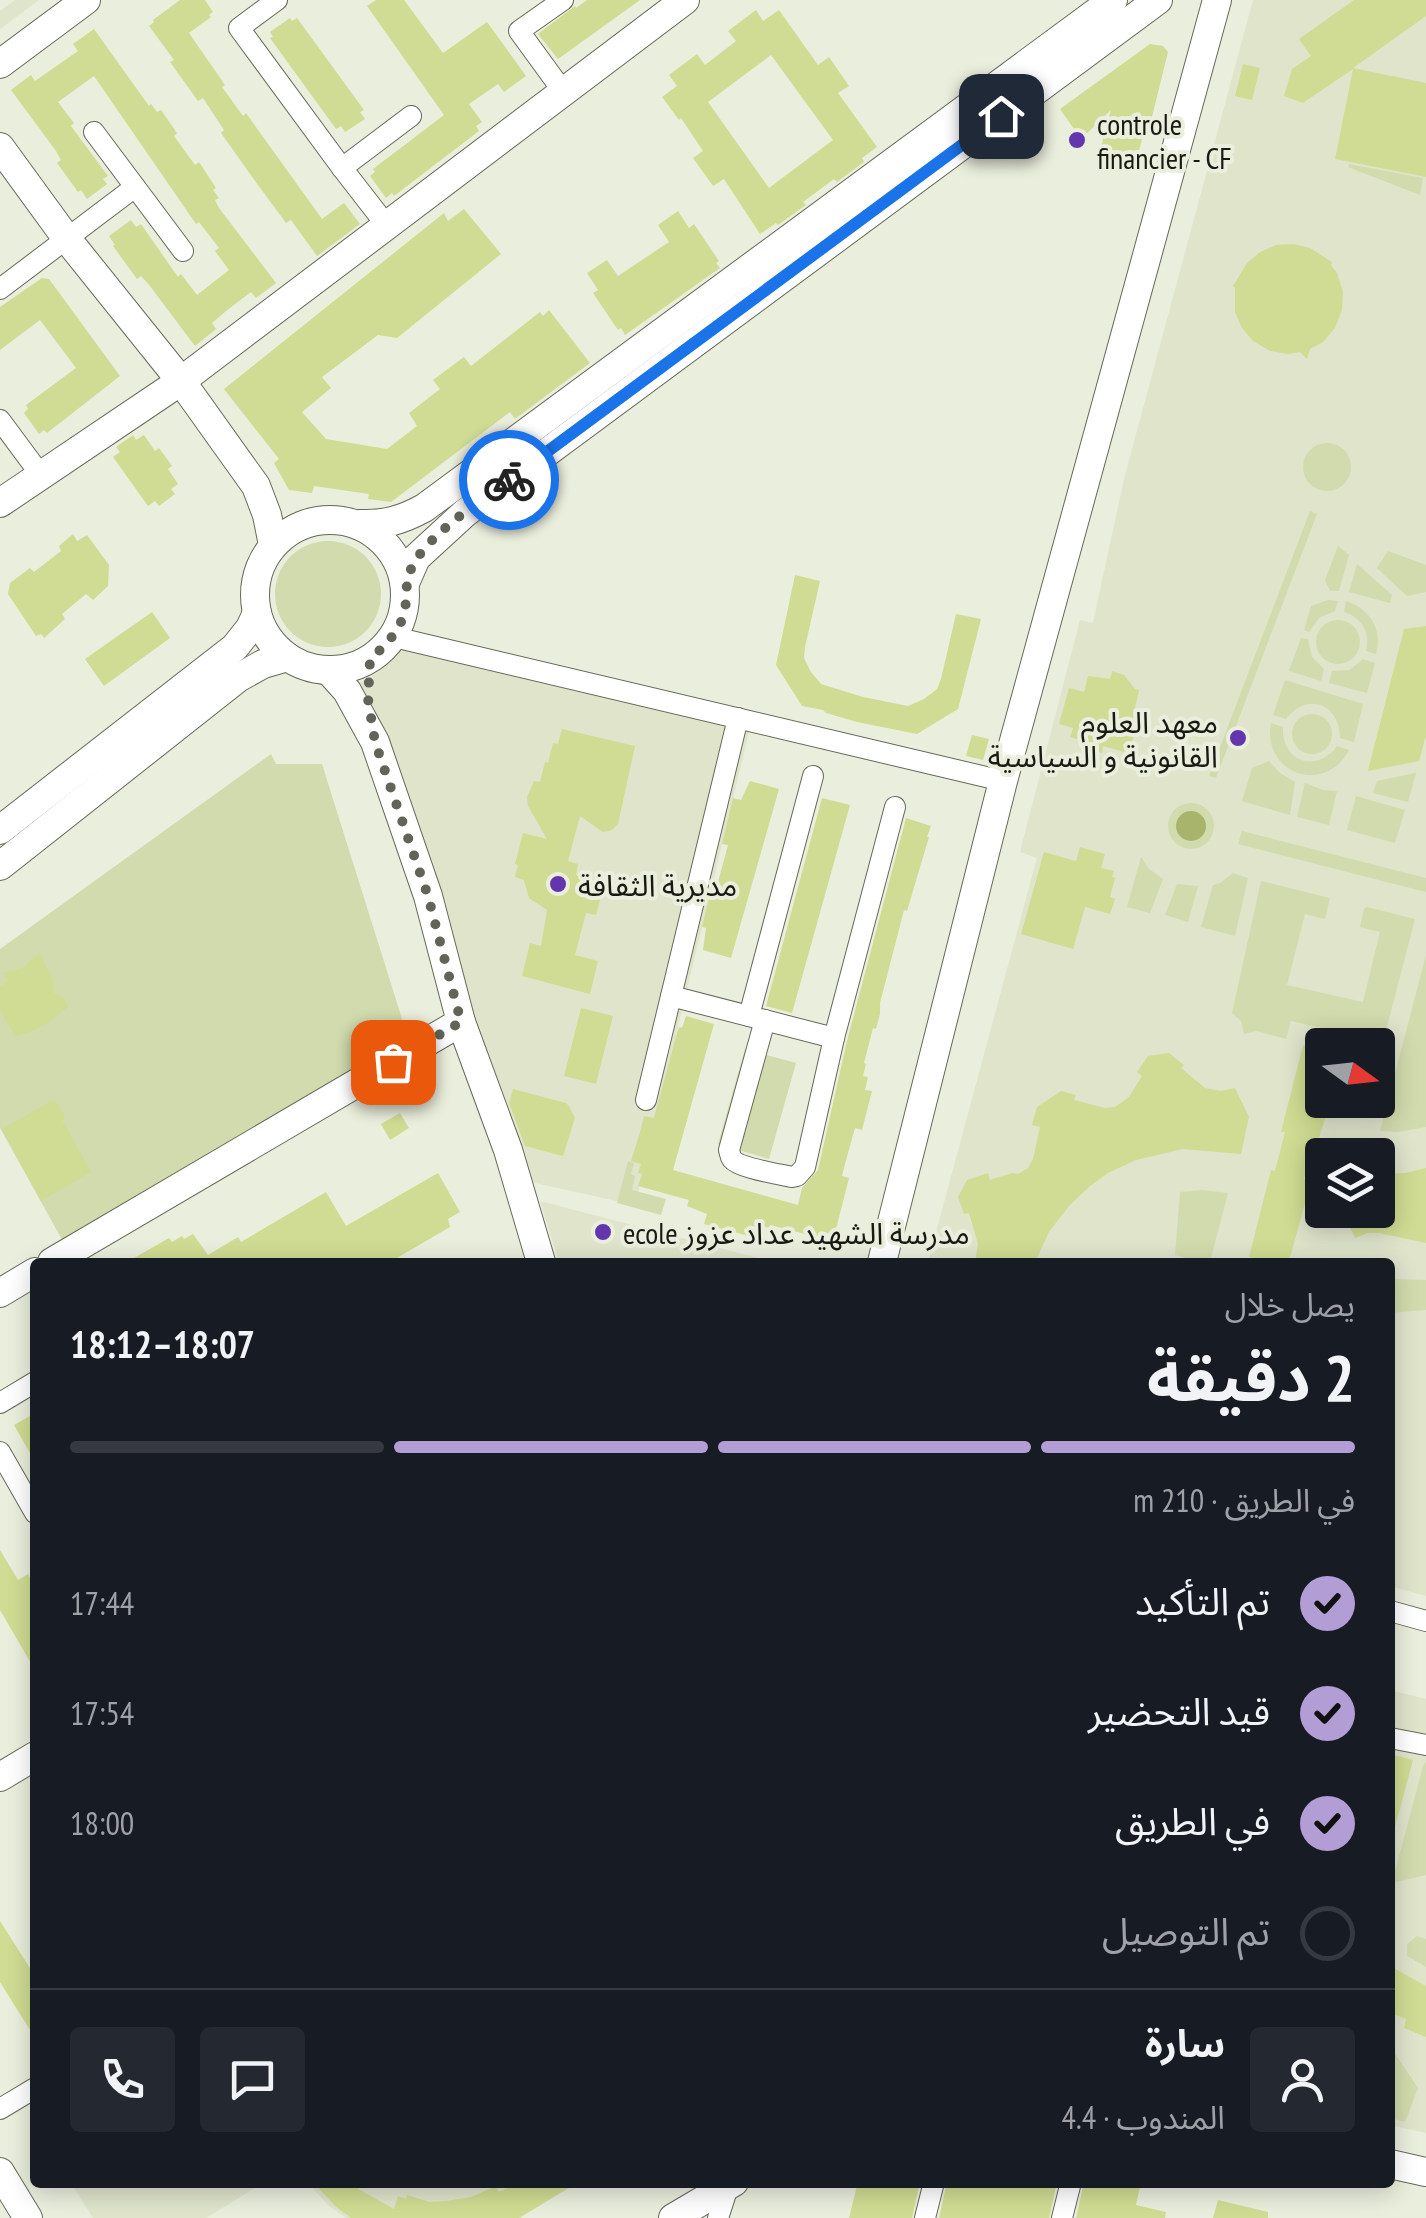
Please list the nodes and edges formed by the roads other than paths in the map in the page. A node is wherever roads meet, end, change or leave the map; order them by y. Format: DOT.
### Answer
graph roads {
  1 [pos="86,0"];
  2 [pos="277,0"];
  3 [pos="563,0"];
  4 [pos="685,0"];
  5 [pos="1113,0"];
  6 [pos="1158,0"];
  7 [pos="1217,0"];
  8 [pos="0,64"];
  9 [pos="562,90"];
  10 [pos="411,116"];
  11 [pos="94,132"];
  12 [pos="0,146"];
  13 [pos="342,168"];
  14 [pos="135,188"];
  15 [pos="387,226"];
  16 [pos="67,239"];
  17 [pos="183,251"];
  18 [pos="0,289"];
  19 [pos="181,380"];
  20 [pos="0,420"];
  21 [pos="40,474"];
  22 [pos="256,486"];
  23 [pos="0,503"];
  24 [pos="303,524"];
  25 [pos="360,524"];
  26 [pos="273,545"];
  27 [pos="405,584"];
  28 [pos="257,612"];
  29 [pos="394,636"];
  30 [pos="287,658"];
  31 [pos="370,660"];
  32 [pos="329,671"];
  33 [pos="738,718"];
  34 [pos="375,742"];
  35 [pos="813,776"];
  36 [pos="1003,781"];
  37 [pos="895,807"];
  38 [pos="0,830"];
  39 [pos="0,866"];
  40 [pos="671,996"];
  41 [pos="757,1018"];
  42 [pos="461,1022"];
  43 [pos="834,1038"];
  44 [pos="646,1100"];
  45 [pos="59,1258"];
  46 [pos="540,1258"];
  47 [pos="883,1258"];
  48 [pos="30,1275"];
  49 [pos="0,1293"];
  50 [pos="30,1385"];
  51 [pos="0,1403"];
  52 [pos="0,1452"];
  53 [pos="30,1504"];
  54 [pos="1395,1612"];
  55 [pos="1426,1621"];
  56 [pos="1395,1739"];
  57 [pos="1426,1745"];
  58 [pos="30,1759"];
  59 [pos="0,1777"];
  60 [pos="30,2091"];
  61 [pos="0,2110"];
  62 [pos="1395,2165"];
  63 [pos="1425,2169"];
  64 [pos="0,2172"];
  65 [pos="725,2188"];
  66 [pos="730,2188"];
  67 [pos="932,2188"];
  68 [pos="1070,2188"];
  69 [pos="28,2218"];
  70 [pos="673,2218"];
  71 [pos="718,2218"];
  72 [pos="925,2218"];
  73 [pos="1062,2218"];
  1 -- 8 [label="main road"];
  2 -- 13 [label="street"];
  3 -- 9 [label="street"];
  4 -- 9 [label="main road"];
  5 -- 25 [label="main road"];
  6 -- 27 [label="main road"];
  7 -- 36 [label="main road"];
  9 -- 15 [label="main road"];
  10 -- 13 [label="street"];
  11 -- 14 [label="street"];
  12 -- 16 [label="main road"];
  13 -- 15 [label="street"];
  14 -- 16 [label="street"];
  14 -- 17 [label="street"];
  15 -- 19 [label="main road"];
  16 -- 18 [label="street"];
  16 -- 19 [label="main road"];
  19 -- 21 [label="main road"];
  19 -- 22 [label="main road"];
  20 -- 21 [label="street"];
  21 -- 23 [label="main road"];
  22 -- 24 [label="main road"];
  22 -- 26 [label="main road"];
  24 -- 25 [label="main road"];
  24 -- 26 [label="main road"];
  25 -- 27 [label="main road"];
  26 -- 28 [label="main road"];
  27 -- 29 [label="main road"];
  28 -- 30 [label="main road"];
  28 -- 38 [label="main road"];
  29 -- 31 [label="main road"];
  29 -- 33 [label="street"];
  30 -- 32 [label="main road"];
  30 -- 39 [label="main road"];
  31 -- 32 [label="main road"];
  31 -- 34 [label="main road"];
  32 -- 34 [label="main road"];
  33 -- 36 [label="street"];
  33 -- 40 [label="street"];
  34 -- 42 [label="main road"];
  35 -- 41 [label="street"];
  36 -- 47 [label="main road"];
  37 -- 43 [label="street"];
  40 -- 41 [label="street"];
  40 -- 44 [label="street"];
  41 -- 43 [label="street"];
  41 -- 43 [label="street"];
  42 -- 45 [label="main road"];
  42 -- 46 [label="main road"];
  48 -- 49 [label="main road"];
  50 -- 51 [label="street"];
  52 -- 53 [label="street"];
  54 -- 55 [label="street"];
  56 -- 57 [label="street"];
  58 -- 59 [label="main road"];
  60 -- 61 [label="street"];
  62 -- 63 [label="main road"];
  64 -- 69 [label="main road"];
  65 -- 70 [label="main road"];
  66 -- 71 [label="street"];
  67 -- 72 [label="street"];
  68 -- 73 [label="street"];
}
